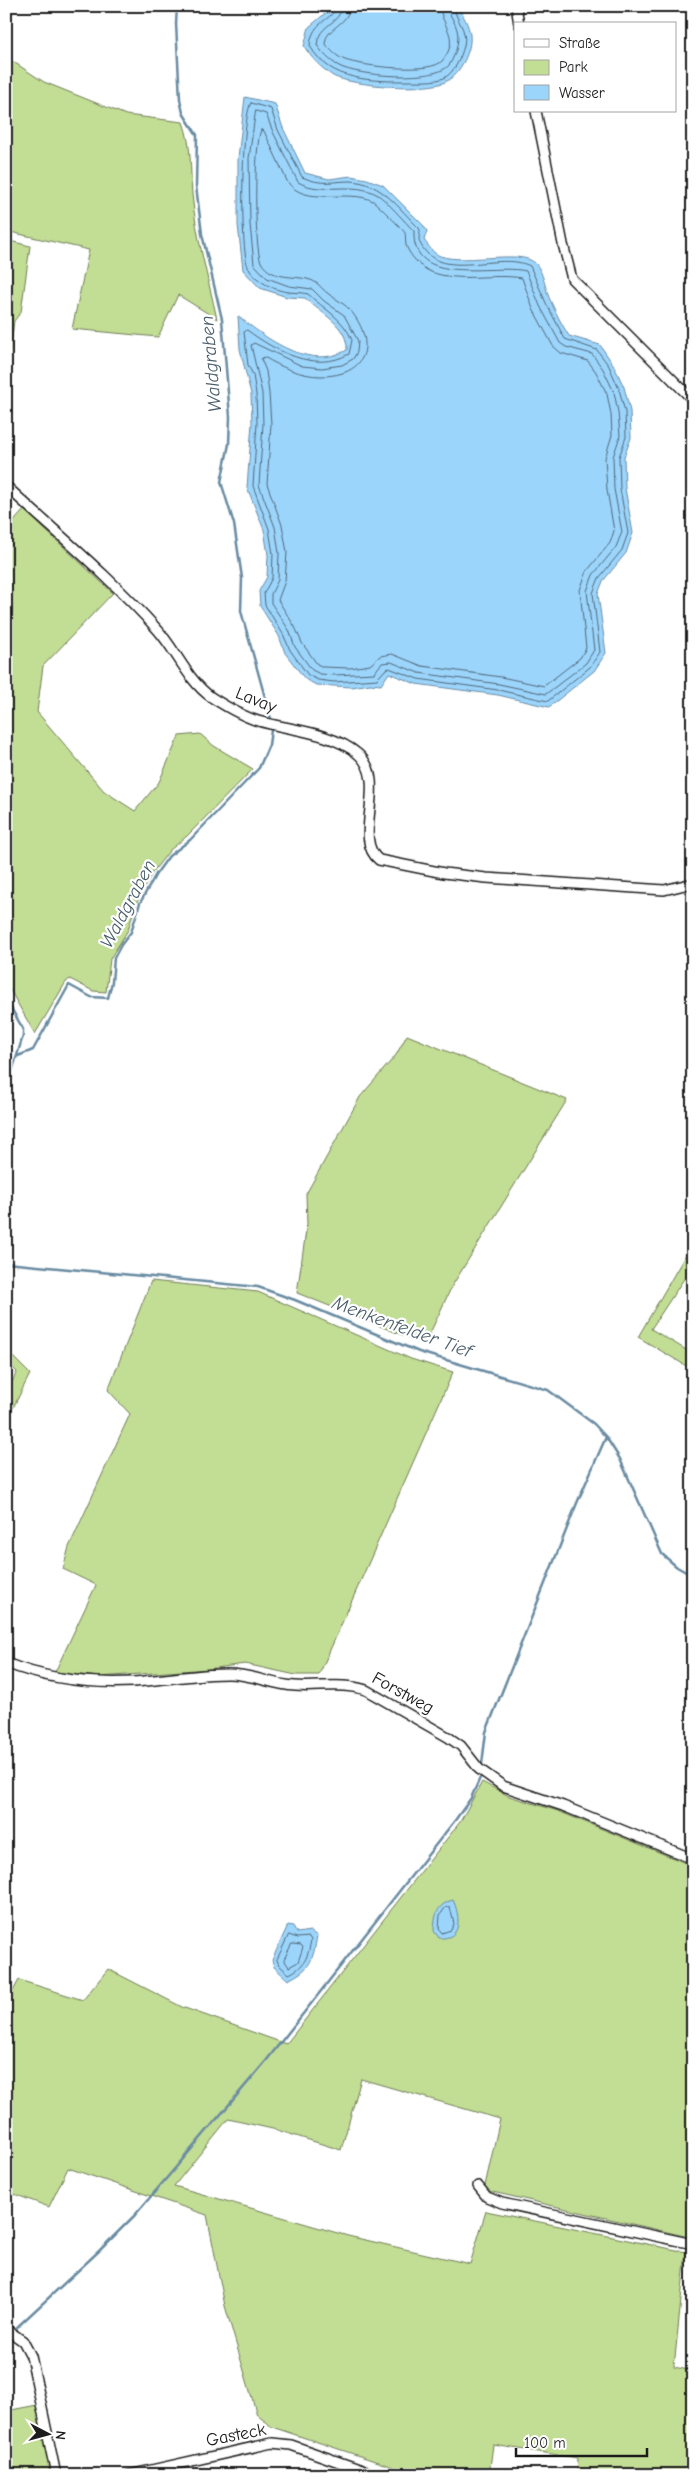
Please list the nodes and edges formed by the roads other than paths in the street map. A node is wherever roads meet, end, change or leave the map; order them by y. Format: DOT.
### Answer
graph roads {
  1 [pos="516,6"];
  2 [pos="519,22"];
  3 [pos="536,112"];
  4 [pos="693,400"];
  5 [pos="6,486"];
  6 [pos="693,883"];
  7 [pos="6,1663"];
  8 [pos="693,1859"];
  9 [pos="478,2186"];
  10 [pos="693,2244"];
  11 [pos="6,2329"];
  12 [pos="56,2475"];
  13 [pos="129,2475"];
  14 [pos="376,2475"];
  1 -- 2 [label="street"];
  3 -- 4 [label="street"];
  5 -- 6 [label="street, Lavay"];
  7 -- 8 [label="street, Forstweg"];
  9 -- 10 [label="street"];
  11 -- 12 [label="street"];
  13 -- 14 [label="street, Gasteck"];
}
